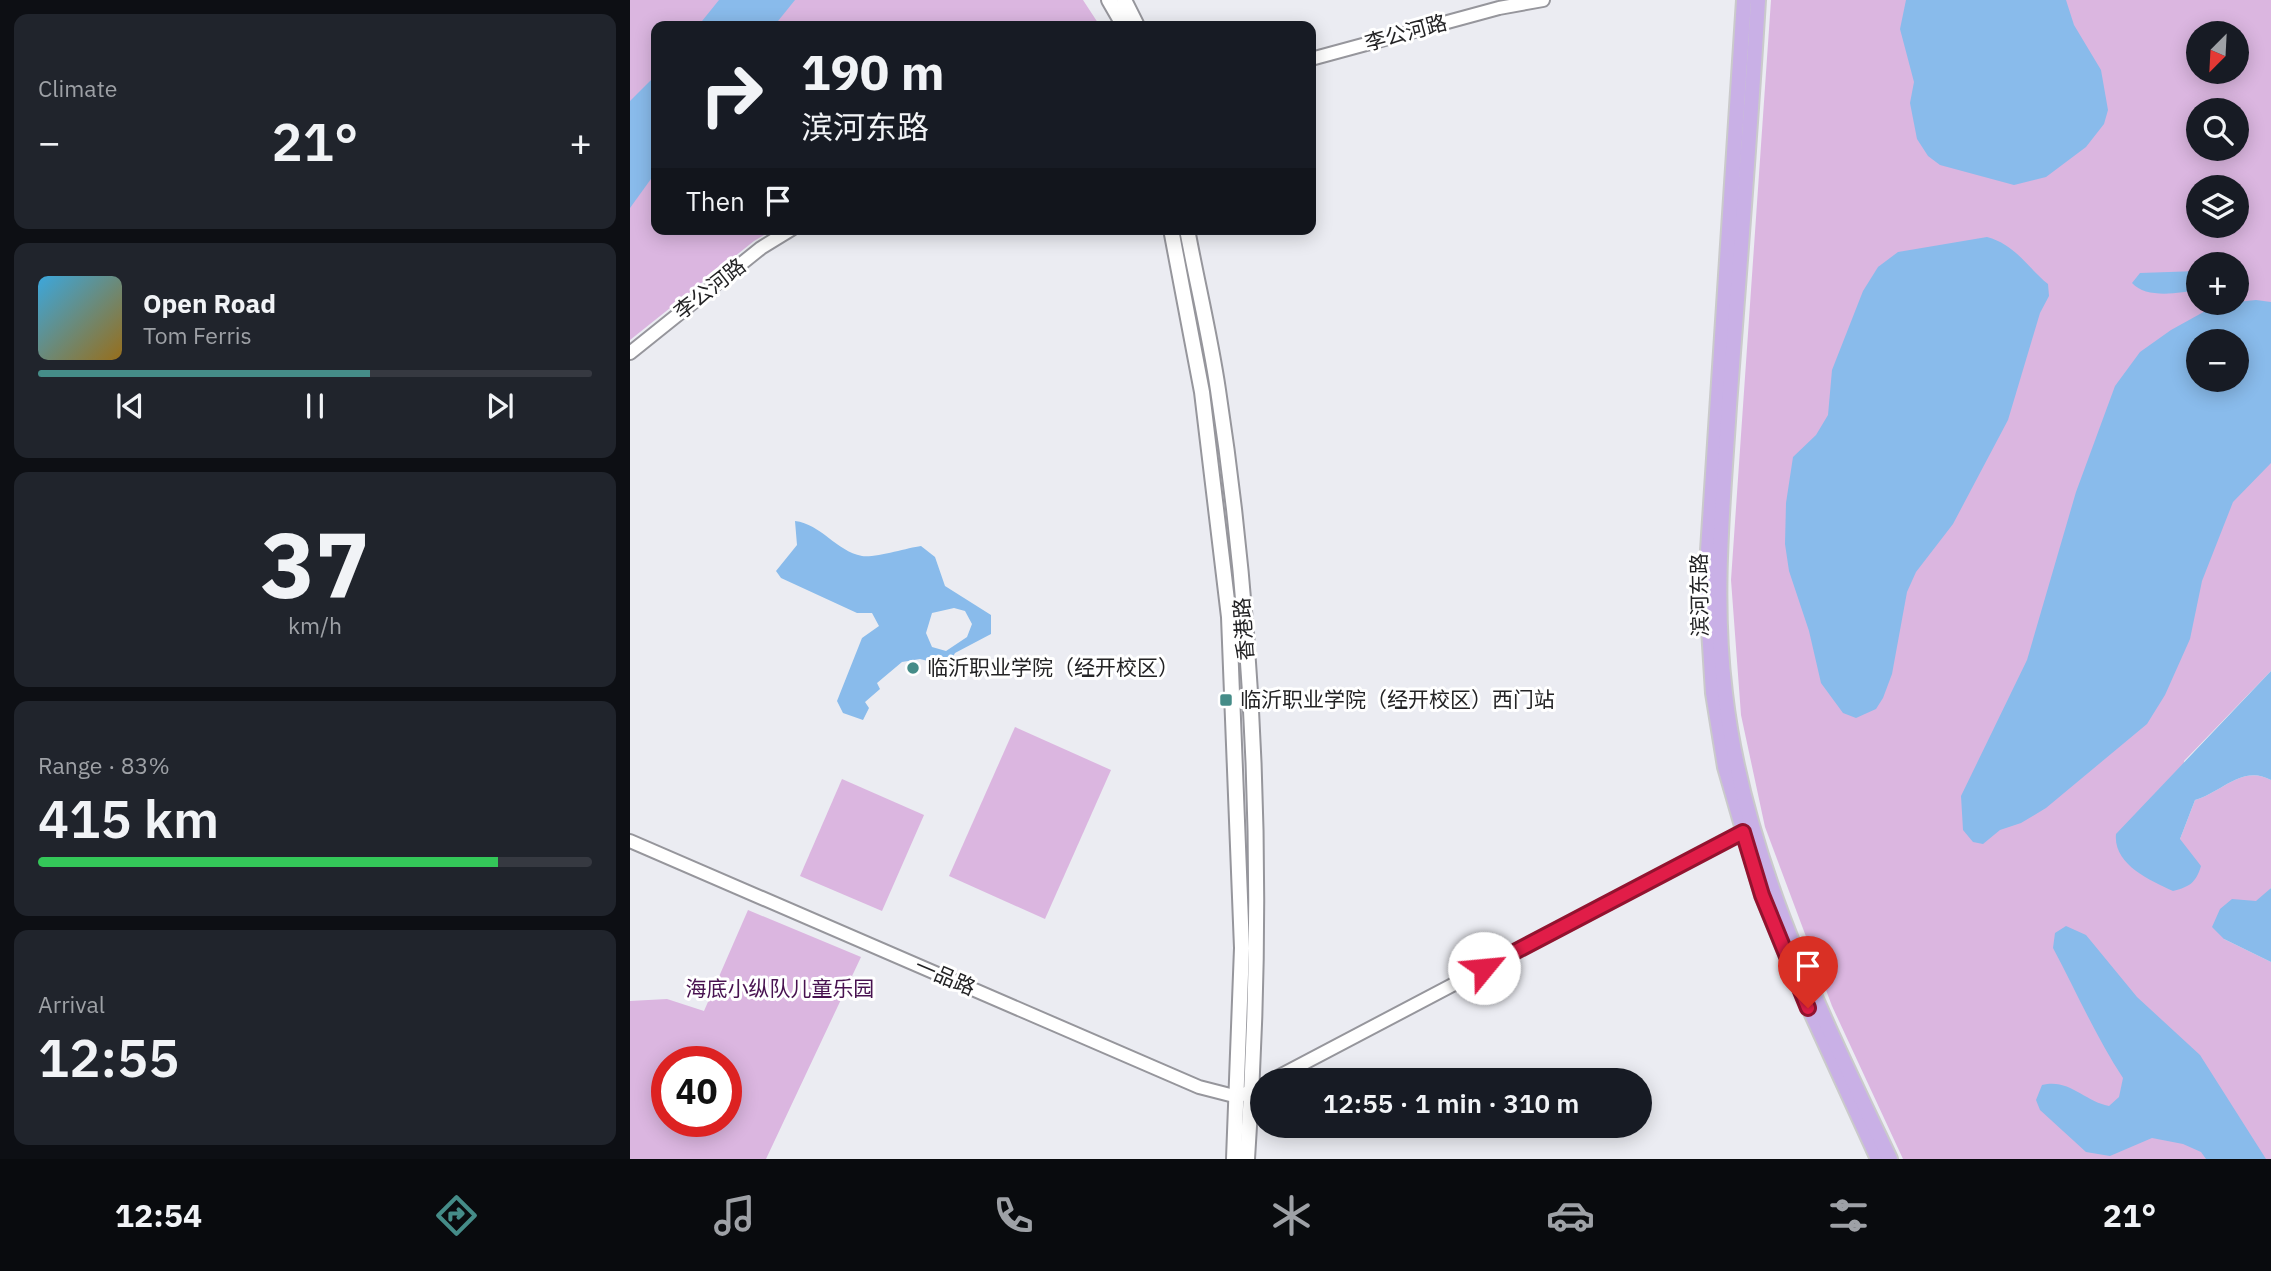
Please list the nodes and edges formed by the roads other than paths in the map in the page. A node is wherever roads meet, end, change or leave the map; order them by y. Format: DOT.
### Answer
graph roads {
  1 [pos="1109,0"];
  2 [pos="1124,0"];
  3 [pos="1543,0"];
  4 [pos="1744,0"];
  5 [pos="1758,0"];
  6 [pos="1121,21"];
  7 [pos="1134,21"];
  8 [pos="1316,58"];
  9 [pos="782,235"];
  10 [pos="1172,235"];
  11 [pos="1187,235"];
  12 [pos="630,352"];
  13 [pos="1743,832"];
  14 [pos="630,841"];
  15 [pos="1257,1068"];
  16 [pos="1295,1068"];
  17 [pos="1250,1091"];
  18 [pos="1238,1097"];
  19 [pos="1250,1137"];
  20 [pos="1234,1159"];
  21 [pos="1247,1159"];
  22 [pos="1878,1159"];
  23 [pos="1891,1159"];
  1 -- 6 [label="main road"];
  2 -- 7 [label="main road"];
  3 -- 8 [label="street, 李公河路"];
  4 -- 13 [label="main road, 滨河东路"];
  5 -- 23 [label="main road, 滨河东路"];
  9 -- 12 [label="street, 李公河路"];
  10 -- 18 [label="main road, 香港路"];
  11 -- 15 [label="main road, 香港路"];
  13 -- 16 [label="street"];
  13 -- 22 [label="main road, 滨河东路"];
  14 -- 18 [label="street, 一品路"];
  17 -- 18 [label="street"];
  18 -- 20 [label="main road, 香港路"];
  19 -- 21 [label="main road, 香港路"];
}
